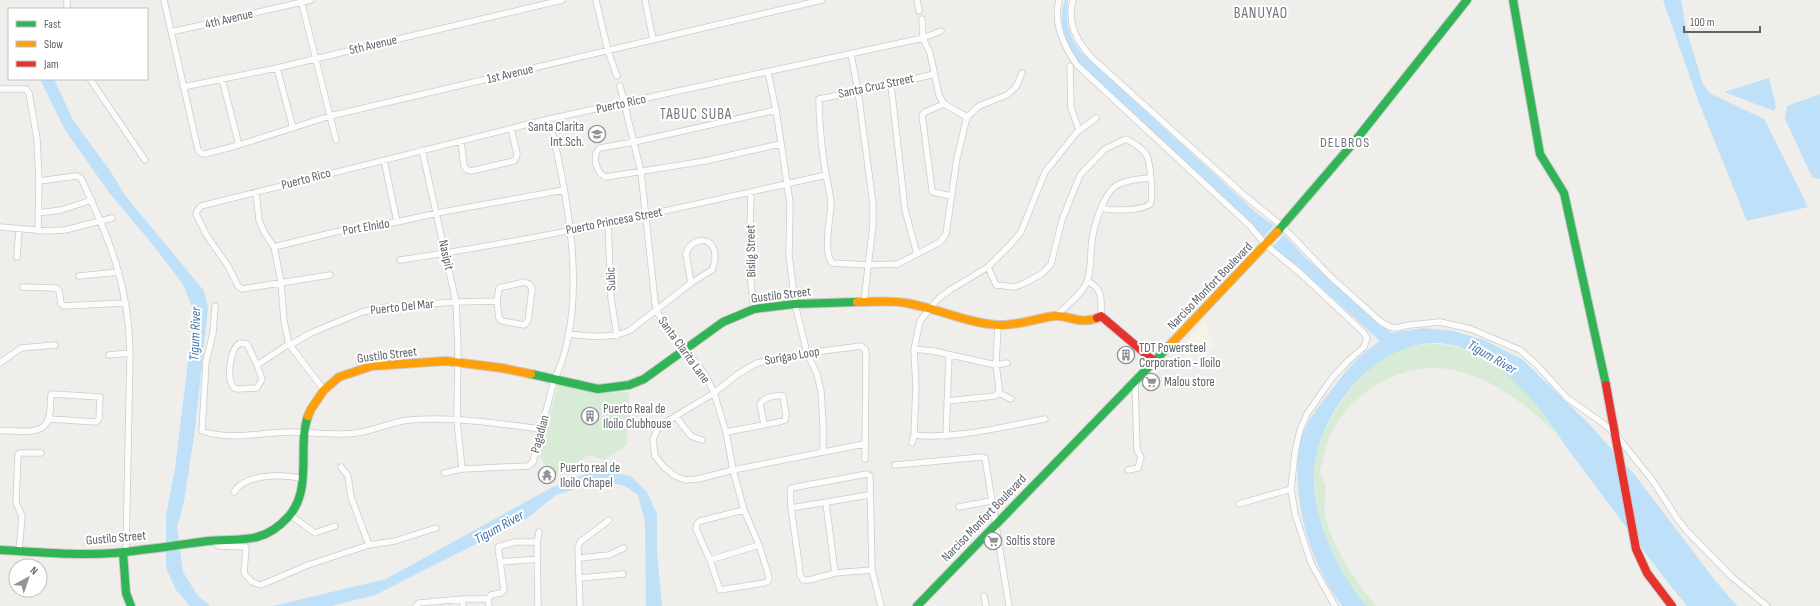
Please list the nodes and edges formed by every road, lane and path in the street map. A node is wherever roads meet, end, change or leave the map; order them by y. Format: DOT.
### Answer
graph roads {
  1 [pos="164,0"];
  2 [pos="311,0"];
  3 [pos="562,0"];
  4 [pos="596,0"];
  5 [pos="645,0"];
  6 [pos="822,0"];
  7 [pos="917,0"];
  8 [pos="1059,0"];
  9 [pos="1074,0"];
  10 [pos="1467,0"];
  11 [pos="1513,0"];
  12 [pos="301,1"];
  13 [pos="920,11"];
  14 [pos="922,19"];
  15 [pos="941,31"];
  16 [pos="171,32"];
  17 [pos="923,38"];
  18 [pos="653,40"];
  19 [pos="608,51"];
  20 [pos="851,54"];
  21 [pos="315,58"];
  22 [pos="1070,66"];
  23 [pos="277,68"];
  24 [pos="768,72"];
  25 [pos="1022,73"];
  26 [pos="934,74"];
  27 [pos="617,76"];
  28 [pos="222,79"];
  29 [pos="91,80"];
  30 [pos="890,85"];
  31 [pos="620,86"];
  32 [pos="183,87"];
  33 [pos="0,89"];
  34 [pos="858,91"];
  35 [pos="623,104"];
  36 [pos="944,104"];
  37 [pos="776,110"];
  38 [pos="330,116"];
  39 [pos="967,117"];
  40 [pos="1096,118"];
  41 [pos="549,120"];
  42 [pos="292,128"];
  43 [pos="511,129"];
  44 [pos="1079,130"];
  45 [pos="336,140"];
  46 [pos="461,141"];
  47 [pos="634,142"];
  48 [pos="780,144"];
  49 [pos="239,145"];
  50 [pos="422,150"];
  51 [pos="145,160"];
  52 [pos="384,160"];
  53 [pos="641,172"];
  54 [pos="826,175"];
  55 [pos="1150,178"];
  56 [pos="40,181"];
  57 [pos="787,184"];
  58 [pos="564,190"];
  59 [pos="256,192"];
  60 [pos="751,192"];
  61 [pos="951,196"];
  62 [pos="92,200"];
  63 [pos="1102,208"];
  64 [pos="38,213"];
  65 [pos="437,213"];
  66 [pos="646,216"];
  67 [pos="112,218"];
  68 [pos="102,220"];
  69 [pos="397,222"];
  70 [pos="608,222"];
  71 [pos="1282,226"];
  72 [pos="0,227"];
  73 [pos="19,230"];
  74 [pos="570,230"];
  75 [pos="38,231"];
  76 [pos="1266,245"];
  77 [pos="274,247"];
  78 [pos="446,253"];
  79 [pos="917,254"];
  80 [pos="17,257"];
  81 [pos="400,260"];
  82 [pos="868,265"];
  83 [pos="988,268"];
  84 [pos="119,272"];
  85 [pos="330,275"];
  86 [pos="79,276"];
  87 [pos="1087,281"];
  88 [pos="281,282"];
  89 [pos="691,283"];
  90 [pos="23,287"];
  91 [pos="497,301"];
  92 [pos="456,302"];
  93 [pos="864,302"];
  94 [pos="126,303"];
  95 [pos="795,304"];
  96 [pos="216,306"];
  97 [pos="754,309"];
  98 [pos="929,309"];
  99 [pos="656,311"];
  100 [pos="1056,316"];
  101 [pos="1101,316"];
  102 [pos="998,325"];
  103 [pos="568,334"];
  104 [pos="617,336"];
  105 [pos="290,344"];
  106 [pos="55,345"];
  107 [pos="914,349"];
  108 [pos="685,350"];
  109 [pos="130,353"];
  110 [pos="806,353"];
  111 [pos="109,355"];
  112 [pos="949,355"];
  113 [pos="458,361"];
  114 [pos="1154,361"];
  115 [pos="0,363"];
  116 [pos="1007,363"];
  117 [pos="258,365"];
  118 [pos="996,366"];
  119 [pos="554,380"];
  120 [pos="1135,382"];
  121 [pos="324,390"];
  122 [pos="714,393"];
  123 [pos="999,393"];
  124 [pos="1011,399"];
  125 [pos="947,400"];
  126 [pos="676,417"];
  127 [pos="49,419"];
  128 [pos="1045,419"];
  129 [pos="457,420"];
  130 [pos="764,424"];
  131 [pos="542,429"];
  132 [pos="0,431"];
  133 [pos="304,432"];
  134 [pos="726,432"];
  135 [pos="914,435"];
  136 [pos="1616,435"];
  137 [pos="946,436"];
  138 [pos="702,440"];
  139 [pos="912,443"];
  140 [pos="864,444"];
  141 [pos="823,452"];
  142 [pos="41,453"];
  143 [pos="865,459"];
  144 [pos="895,465"];
  145 [pos="341,467"];
  146 [pos="462,469"];
  147 [pos="733,470"];
  148 [pos="1128,470"];
  149 [pos="444,473"];
  150 [pos="304,479"];
  151 [pos="1291,489"];
  152 [pos="234,492"];
  153 [pos="869,495"];
  154 [pos="991,501"];
  155 [pos="826,503"];
  156 [pos="1239,504"];
  157 [pos="959,507"];
  158 [pos="791,508"];
  159 [pos="744,510"];
  160 [pos="290,515"];
  161 [pos="609,520"];
  162 [pos="996,523"];
  163 [pos="335,526"];
  164 [pos="436,528"];
  165 [pos="539,532"];
  166 [pos="213,540"];
  167 [pos="537,542"];
  168 [pos="759,545"];
  169 [pos="369,546"];
  170 [pos="624,548"];
  171 [pos="0,550"];
  172 [pos="19,551"];
  173 [pos="124,551"];
  174 [pos="579,558"];
  175 [pos="538,559"];
  176 [pos="710,560"];
  177 [pos="501,562"];
  178 [pos="872,570"];
  179 [pos="835,573"];
  180 [pos="623,574"];
  181 [pos="580,578"];
  182 [pos="984,596"];
  183 [pos="463,599"];
  184 [pos="488,599"];
  185 [pos="439,604"];
  186 [pos="130,606"];
  187 [pos="416,606"];
  188 [pos="463,606"];
  189 [pos="489,606"];
  190 [pos="538,606"];
  191 [pos="580,606"];
  192 [pos="881,606"];
  193 [pos="917,606"];
  194 [pos="986,606"];
  195 [pos="1009,606"];
  196 [pos="1335,606"];
  197 [pos="1672,606"];
  198 [pos="1767,606"];
  1 -- 16 [label="street"];
  2 -- 12 [label="street, 4th Avenue"];
  3 -- 21 [label="street, 5th Avenue"];
  4 -- 19 [label="street"];
  5 -- 18 [label="street"];
  6 -- 18 [label="street, 1st Avenue"];
  7 -- 13 [label="street"];
  8 -- 76 [label="street"];
  9 -- 71 [label="street"];
  10 -- 71 [label="street, Narciso Monfort Boulevard"];
  11 -- 136 [label="street"];
  12 -- 16 [label="street, 4th Avenue"];
  12 -- 21 [label="street"];
  14 -- 17 [label="street"];
  15 -- 17 [label="street, Puerto Rico"];
  16 -- 32 [label="street"];
  17 -- 20 [label="street, Puerto Rico"];
  17 -- 26 [label="street"];
  18 -- 19 [label="street, 1st Avenue"];
  19 -- 27 [label="street"];
  19 -- 38 [label="street, 1st Avenue"];
  20 -- 24 [label="street, Puerto Rico"];
  20 -- 34 [label="street"];
  21 -- 23 [label="street, 5th Avenue"];
  21 -- 38 [label="street"];
  22 -- 44 [label="street"];
  23 -- 28 [label="street, 5th Avenue"];
  23 -- 42 [label="street"];
  24 -- 35 [label="street, Puerto Rico"];
  24 -- 37 [label="street"];
  25 -- 39 [label="street"];
  26 -- 30 [label="street, Santa Cruz Street"];
  26 -- 36 [label="street"];
  28 -- 32 [label="street, 5th Avenue"];
  28 -- 49 [label="street"];
  29 -- 51 [label="street"];
  30 -- 34 [label="street, Santa Cruz Street"];
  30 -- 79 [label="street"];
  31 -- 35 [label="street, Santa Clarita Lane"];
  32 -- 49 [label="street, 1st Avenue"];
  33 -- 56 [label="street"];
  34 -- 54 [label="street, Santa Cruz Street"];
  34 -- 82 [label="street"];
  35 -- 41 [label="street, Puerto Rico"];
  35 -- 47 [label="street, Santa Clarita Lane"];
  36 -- 39 [label="street"];
  36 -- 61 [label="street"];
  37 -- 47 [label="street"];
  37 -- 48 [label="street"];
  38 -- 42 [label="street, 1st Avenue"];
  38 -- 45 [label="street"];
  39 -- 61 [label="street"];
  40 -- 44 [label="street"];
  41 -- 43 [label="street, Puerto Rico"];
  41 -- 58 [label="street, Pagadian"];
  42 -- 49 [label="street, 1st Avenue"];
  43 -- 46 [label="street, Puerto Rico"];
  43 -- 46 [label="street"];
  44 -- 83 [label="street"];
  46 -- 50 [label="street, Puerto Rico"];
  47 -- 53 [label="street, Santa Clarita Lane"];
  47 -- 53 [label="street"];
  48 -- 53 [label="street"];
  48 -- 57 [label="street"];
  50 -- 52 [label="street, Puerto Rico"];
  50 -- 65 [label="street, Nasipit"];
  52 -- 59 [label="street, Puerto Rico"];
  52 -- 69 [label="street, Port Elnido"];
  53 -- 66 [label="street, Santa Clarita Lane"];
  54 -- 57 [label="street, Puerto Princesa Street"];
  54 -- 82 [label="street"];
  55 -- 63 [label="street"];
  55 -- 63 [label="street"];
  55 -- 83 [label="street"];
  56 -- 62 [label="street"];
  56 -- 64 [label="street"];
  57 -- 60 [label="street, Puerto Princesa Street"];
  57 -- 95 [label="street"];
  58 -- 65 [label="street"];
  58 -- 74 [label="street, Pagadian"];
  59 -- 77 [label="street"];
  59 -- 88 [label="street, Puerto Rico"];
  60 -- 66 [label="street, Puerto Princesa Street"];
  60 -- 97 [label="street, Bislig Street"];
  61 -- 79 [label="street"];
  62 -- 64 [label="street"];
  62 -- 68 [label="street"];
  63 -- 87 [label="street"];
  64 -- 75 [label="street"];
  65 -- 69 [label="street"];
  65 -- 78 [label="street, Nasipit"];
  66 -- 70 [label="street, Puerto Princesa Street"];
  66 -- 99 [label="street, Santa Clarita Lane"];
  67 -- 68 [label="street"];
  68 -- 75 [label="street"];
  68 -- 84 [label="street"];
  69 -- 77 [label="street, Port Elnido"];
  70 -- 74 [label="street, Puerto Princesa Street"];
  70 -- 104 [label="street, Subic"];
  71 -- 76 [label="street, Narciso Monfort Boulevard"];
  71 -- 136 [label="street"];
  72 -- 73 [label="street"];
  73 -- 75 [label="street"];
  73 -- 80 [label="street"];
  74 -- 78 [label="street, Puerto Princesa Street"];
  74 -- 103 [label="street, Pagadian"];
  76 -- 114 [label="street, Narciso Monfort Boulevard"];
  76 -- 151 [label="street"];
  77 -- 88 [label="street"];
  78 -- 81 [label="street, Puerto Princesa Street"];
  78 -- 92 [label="street, Nasipit"];
  79 -- 82 [label="street"];
  82 -- 93 [label="street"];
  83 -- 98 [label="street"];
  84 -- 86 [label="street"];
  84 -- 94 [label="street"];
  85 -- 88 [label="street"];
  87 -- 100 [label="street"];
  87 -- 101 [label="street"];
  88 -- 105 [label="street"];
  89 -- 89 [label="street"];
  89 -- 99 [label="street"];
  90 -- 94 [label="street"];
  91 -- 91 [label="street"];
  91 -- 92 [label="street, Puerto Del Mar"];
  92 -- 105 [label="street, Puerto Del Mar"];
  92 -- 113 [label="street, Nasipit"];
  93 -- 95 [label="street, Gustilo Street"];
  93 -- 98 [label="street, Gustilo Street"];
  94 -- 109 [label="street"];
  95 -- 97 [label="street, Gustilo Street"];
  95 -- 110 [label="street"];
  96 -- 133 [label="street"];
  97 -- 108 [label="street, Gustilo Street"];
  98 -- 102 [label="street, Gustilo Street"];
  98 -- 107 [label="street"];
  99 -- 104 [label="street"];
  99 -- 108 [label="street, Santa Clarita Lane"];
  100 -- 101 [label="street"];
  100 -- 102 [label="street, Gustilo Street"];
  101 -- 114 [label="street"];
  102 -- 118 [label="street"];
  103 -- 104 [label="street"];
  103 -- 119 [label="street, Pagadian"];
  105 -- 117 [label="street, Puerto Del Mar"];
  105 -- 121 [label="street"];
  106 -- 115 [label="street"];
  107 -- 112 [label="street"];
  107 -- 135 [label="street"];
  108 -- 119 [label="street, Gustilo Street"];
  108 -- 122 [label="street, Santa Clarita Lane"];
  109 -- 111 [label="street"];
  109 -- 173 [label="street"];
  110 -- 122 [label="street, Surigao Loop"];
  110 -- 140 [label="street, Surigao Loop"];
  110 -- 141 [label="street"];
  112 -- 118 [label="street"];
  112 -- 125 [label="street"];
  113 -- 119 [label="street, Gustilo Street"];
  113 -- 121 [label="street, Gustilo Street"];
  113 -- 129 [label="street"];
  114 -- 120 [label="street, Narciso Monfort Boulevard"];
  116 -- 118 [label="street"];
  117 -- 117 [label="street"];
  118 -- 123 [label="street"];
  119 -- 131 [label="street, Pagadian"];
  120 -- 148 [label="street"];
  120 -- 162 [label="street, Narciso Monfort Boulevard"];
  121 -- 133 [label="street, Gustilo Street"];
  122 -- 126 [label="street, Surigao Loop"];
  122 -- 134 [label="street, Santa Clarita Lane"];
  123 -- 124 [label="street"];
  123 -- 125 [label="street"];
  125 -- 137 [label="street"];
  126 -- 138 [label="street"];
  126 -- 147 [label="street, Surigao Loop"];
  127 -- 127 [label="street"];
  127 -- 132 [label="street"];
  128 -- 137 [label="street"];
  129 -- 131 [label="street"];
  129 -- 133 [label="street"];
  129 -- 146 [label="street"];
  130 -- 130 [label="street"];
  130 -- 134 [label="street"];
  131 -- 146 [label="street, Pagadian"];
  133 -- 150 [label="street, Gustilo Street"];
  134 -- 147 [label="street, Santa Clarita Lane"];
  135 -- 137 [label="street"];
  135 -- 139 [label="street"];
  136 -- 197 [label="street"];
  136 -- 198 [label="street"];
  140 -- 141 [label="street"];
  140 -- 143 [label="street"];
  141 -- 147 [label="street"];
  142 -- 172 [label="street"];
  144 -- 154 [label="street"];
  145 -- 169 [label="street"];
  146 -- 149 [label="street, Pagadian"];
  147 -- 159 [label="street, Santa Clarita Lane"];
  150 -- 152 [label="street"];
  150 -- 160 [label="street, Gustilo Street"];
  151 -- 156 [label="street"];
  151 -- 196 [label="street"];
  153 -- 155 [label="street"];
  153 -- 158 [label="street"];
  153 -- 178 [label="street"];
  154 -- 157 [label="street"];
  154 -- 162 [label="street"];
  155 -- 158 [label="street"];
  155 -- 179 [label="street"];
  158 -- 179 [label="street"];
  159 -- 168 [label="street, Santa Clarita Lane"];
  159 -- 176 [label="street"];
  160 -- 163 [label="street"];
  160 -- 166 [label="street, Gustilo Street"];
  161 -- 174 [label="street"];
  162 -- 193 [label="street, Narciso Monfort Boulevard"];
  162 -- 195 [label="street"];
  164 -- 169 [label="street"];
  165 -- 167 [label="street"];
  166 -- 169 [label="street"];
  166 -- 173 [label="street, Gustilo Street"];
  167 -- 175 [label="street"];
  167 -- 177 [label="street"];
  168 -- 176 [label="street"];
  168 -- 176 [label="street, Santa Clarita Lane"];
  170 -- 174 [label="street"];
  171 -- 172 [label="street, Gustilo Street"];
  172 -- 173 [label="street, Gustilo Street"];
  173 -- 186 [label="street"];
  174 -- 181 [label="street"];
  175 -- 177 [label="street"];
  175 -- 190 [label="street"];
  177 -- 184 [label="street"];
  178 -- 179 [label="street"];
  178 -- 192 [label="street"];
  180 -- 181 [label="street"];
  181 -- 191 [label="street"];
  182 -- 194 [label="street"];
  183 -- 184 [label="street"];
  183 -- 185 [label="street"];
  183 -- 188 [label="street"];
  184 -- 189 [label="street"];
  185 -- 187 [label="street"];
}
